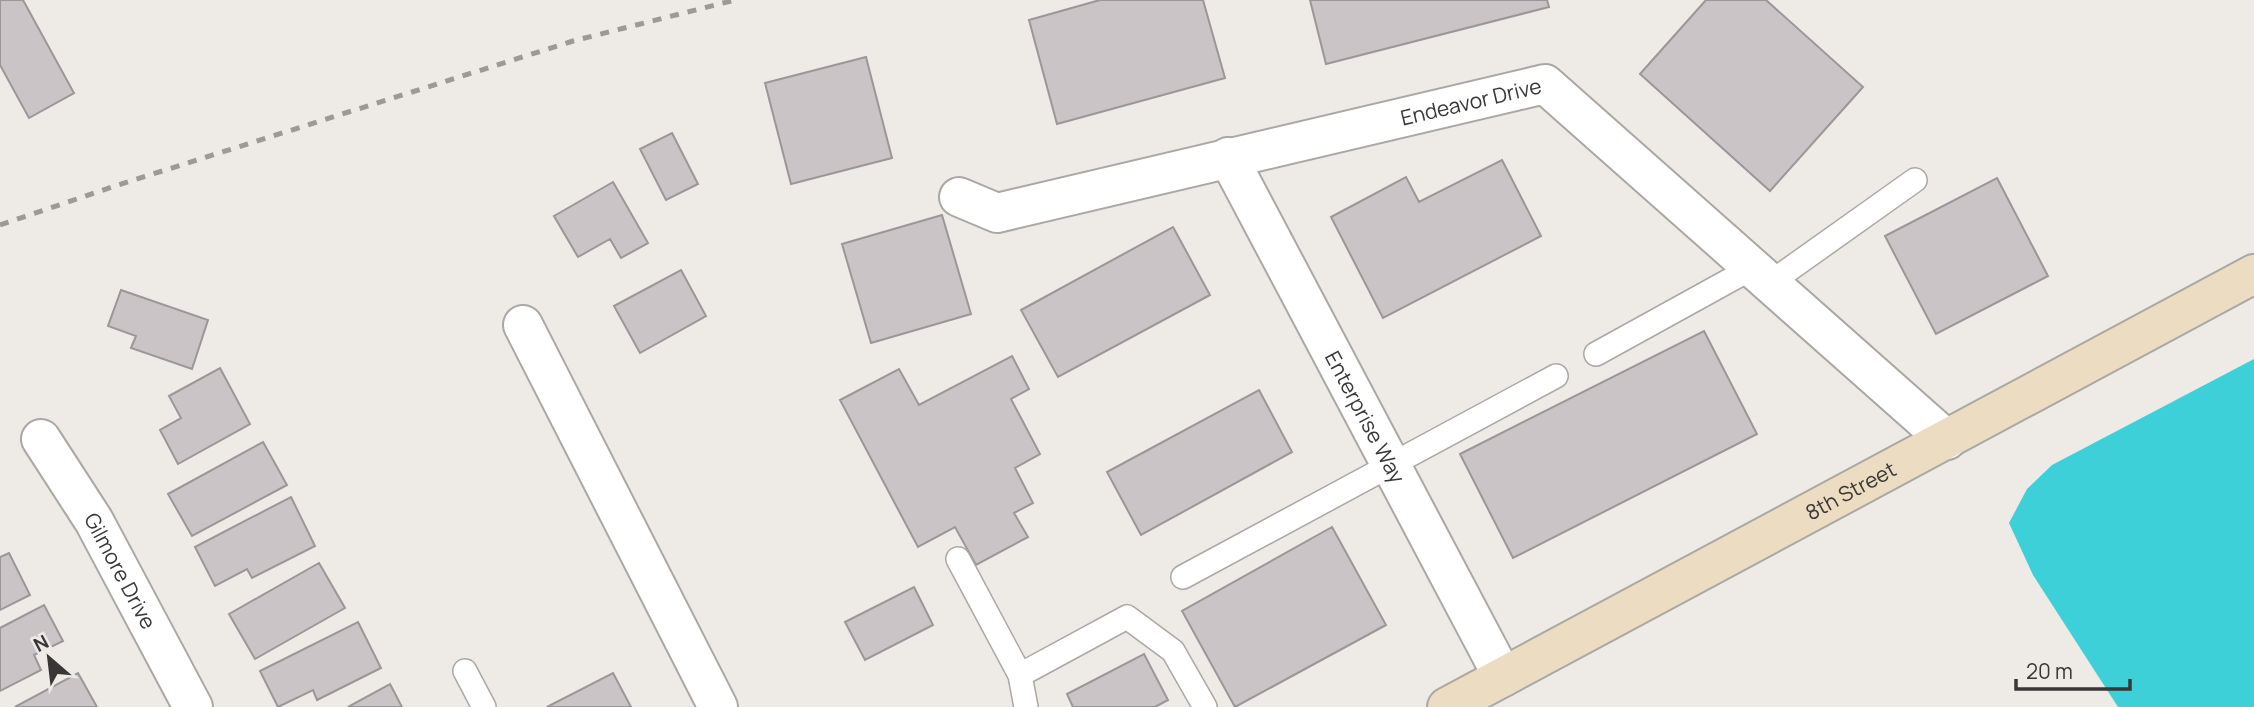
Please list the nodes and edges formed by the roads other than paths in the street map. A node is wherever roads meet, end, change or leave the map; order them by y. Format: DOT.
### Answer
graph roads {
  1 [pos="1228,157"];
  2 [pos="1915,180"];
  3 [pos="959,197"];
  4 [pos="2254,274"];
  5 [pos="1761,276"];
  6 [pos="523,325"];
  7 [pos="1597,354"];
  8 [pos="1556,376"];
  9 [pos="41,439"];
  10 [pos="1947,440"];
  11 [pos="1391,465"];
  12 [pos="957,559"];
  13 [pos="1182,577"];
  14 [pos="465,671"];
  15 [pos="1020,674"];
  16 [pos="1503,677"];
  17 [pos="193,707"];
  18 [pos="484,707"];
  19 [pos="718,707"];
  20 [pos="1026,707"];
  21 [pos="1205,707"];
  22 [pos="1447,707"];
  1 -- 3 [label="street, Endeavor Drive"];
  1 -- 5 [label="street, Endeavor Drive"];
  1 -- 11 [label="street, Enterprise Way"];
  2 -- 5 [label="lane"];
  4 -- 10 [label="street, 8th Street"];
  5 -- 7 [label="lane"];
  5 -- 10 [label="street, Endeavor Drive"];
  6 -- 19 [label="street"];
  8 -- 11 [label="lane"];
  9 -- 17 [label="street, Gilmore Drive"];
  10 -- 16 [label="street, 8th Street"];
  11 -- 13 [label="lane"];
  11 -- 16 [label="street, Enterprise Way"];
  12 -- 15 [label="lane"];
  14 -- 18 [label="lane"];
  15 -- 20 [label="lane"];
  15 -- 21 [label="lane"];
  16 -- 22 [label="street, 8th Street"];
}
